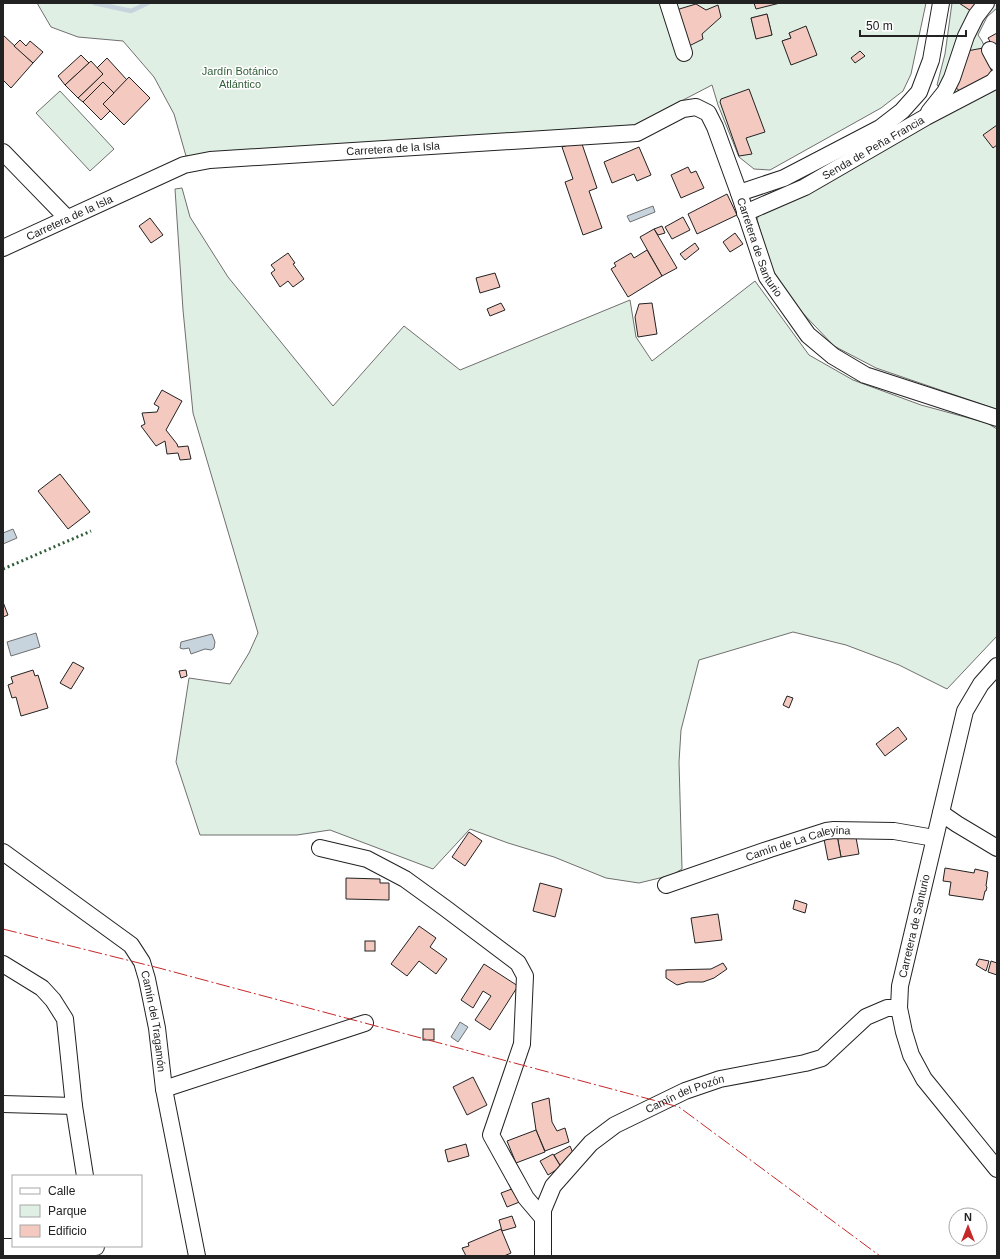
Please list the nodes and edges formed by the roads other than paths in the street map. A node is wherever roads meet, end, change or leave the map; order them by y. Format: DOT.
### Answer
graph roads {
  1 [pos="668,3"];
  2 [pos="941,3"];
  3 [pos="986,3"];
  4 [pos="684,53"];
  5 [pos="997,77"];
  6 [pos="926,117"];
  7 [pos="3,152"];
  8 [pos="739,193"];
  9 [pos="745,213"];
  10 [pos="67,218"];
  11 [pos="3,248"];
  12 [pos="997,418"];
  13 [pos="997,666"];
  14 [pos="941,813"];
  15 [pos="934,838"];
  16 [pos="320,848"];
  17 [pos="997,848"];
  18 [pos="3,853"];
  19 [pos="666,885"];
  20 [pos="3,964"];
  21 [pos="899,1008"];
  22 [pos="366,1023"];
  23 [pos="164,1089"];
  24 [pos="3,1104"];
  25 [pos="74,1106"];
  26 [pos="997,1169"];
  27 [pos="85,1175"];
  28 [pos="543,1218"];
  29 [pos="3,1247"];
  30 [pos="97,1250"];
  31 [pos="197,1256"];
  32 [pos="542,1256"];
  1 -- 4 [label="street"];
  2 -- 8 [label="street, Carretera de Santurio"];
  3 -- 6 [label="street"];
  5 -- 6 [label="street, Senda de Peña Francia"];
  6 -- 9 [label="street, Senda de Peña Francia"];
  7 -- 10 [label="street"];
  8 -- 9 [label="street, Carretera de Santurio"];
  8 -- 10 [label="street, Carretera de la Isla"];
  9 -- 12 [label="street, Carretera de Santurio"];
  10 -- 11 [label="street, Carretera de la Isla"];
  13 -- 14 [label="street, Carretera de Santurio"];
  14 -- 15 [label="street, Carretera de Santurio"];
  14 -- 17 [label="street"];
  15 -- 19 [label="street, Camín de La Caleyina"];
  15 -- 21 [label="street, Carretera de Santurio"];
  16 -- 28 [label="street"];
  18 -- 23 [label="street, Camín del Tragamón"];
  20 -- 25 [label="street"];
  21 -- 26 [label="street, Carretera de Santurio"];
  21 -- 28 [label="street, Camín del Pozón"];
  22 -- 23 [label="street"];
  23 -- 31 [label="street, Camín del Tragamón"];
  24 -- 25 [label="street"];
  25 -- 27 [label="street"];
  28 -- 32 [label="street, Camín del Pozón"];
  29 -- 30 [label="street"];
}
